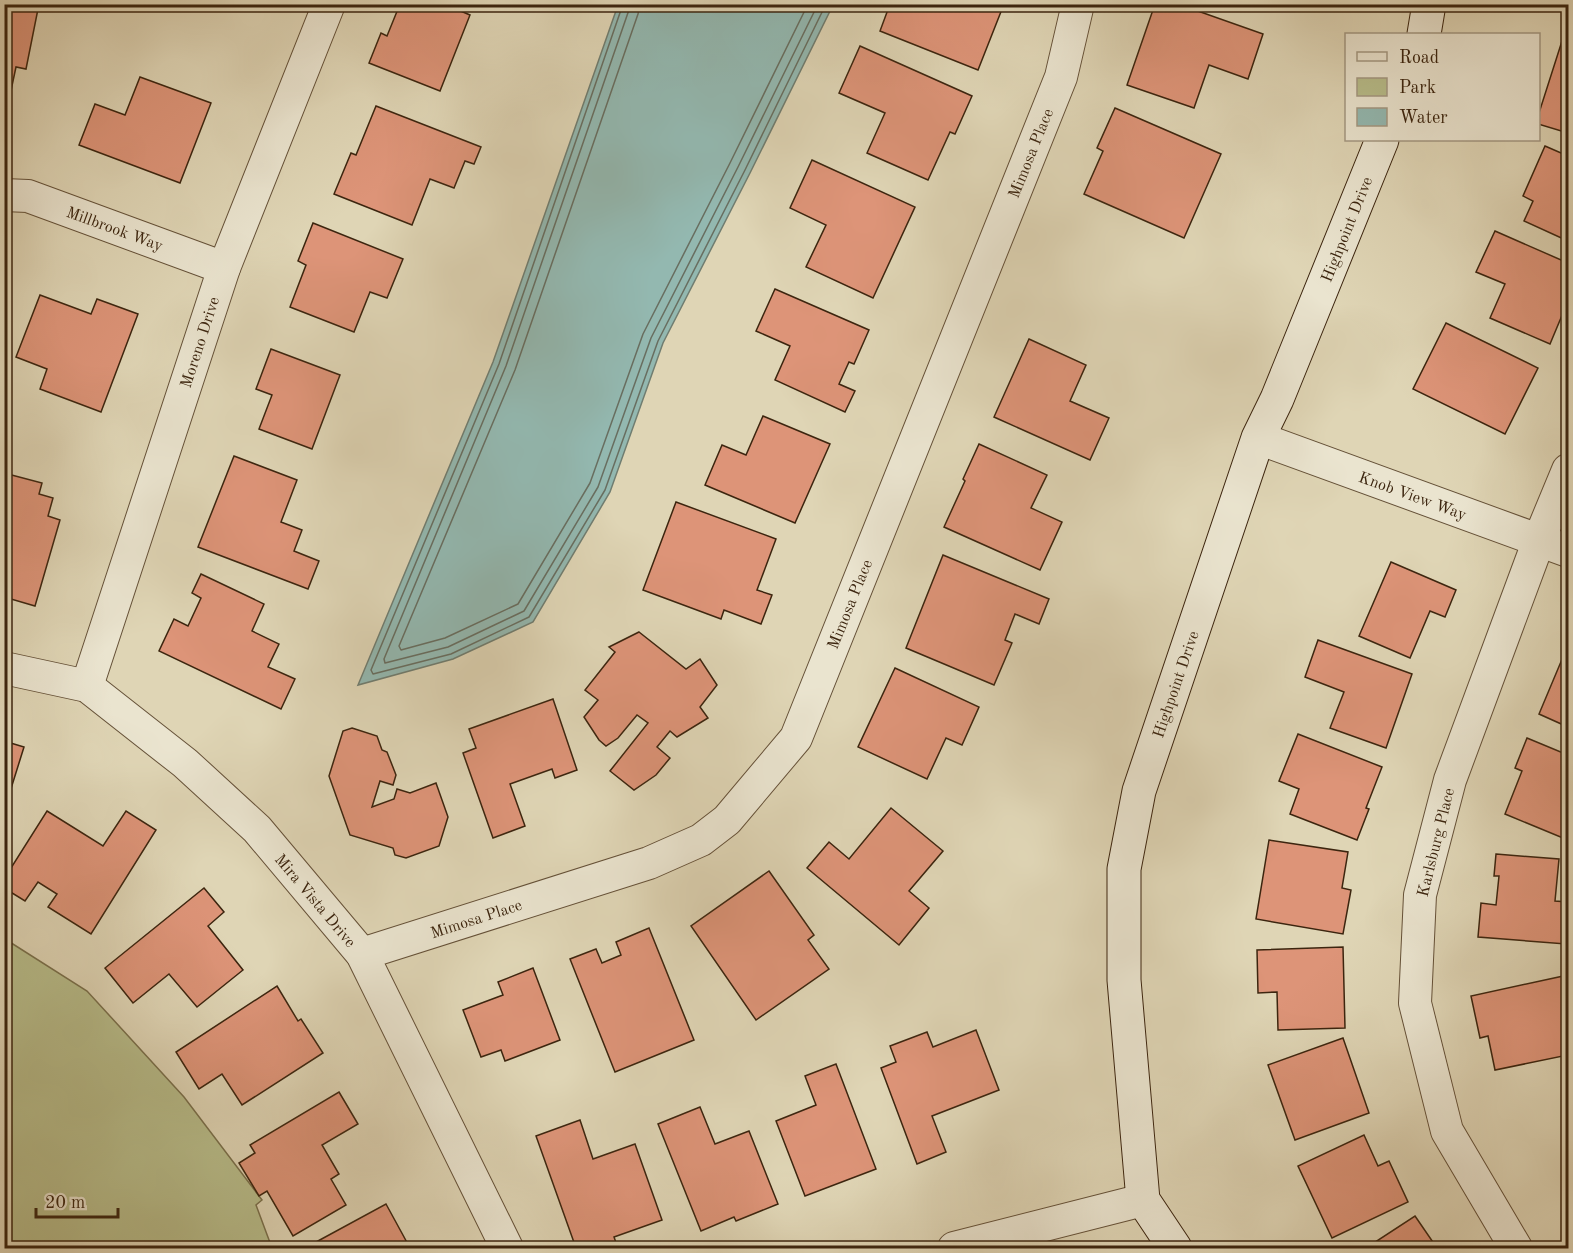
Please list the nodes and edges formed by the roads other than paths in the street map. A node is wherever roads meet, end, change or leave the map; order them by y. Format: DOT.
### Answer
graph roads {
  1 [pos="329,4"];
  2 [pos="1078,4"];
  3 [pos="1429,4"];
  4 [pos="1424,33"];
  5 [pos="1382,141"];
  6 [pos="4,195"];
  7 [pos="224,268"];
  8 [pos="1258,438"];
  9 [pos="1569,470"];
  10 [pos="1539,540"];
  11 [pos="1569,551"];
  12 [pos="4,668"];
  13 [pos="87,686"];
  14 [pos="362,954"];
  15 [pos="1143,1200"];
  16 [pos="507,1248"];
  17 [pos="954,1248"];
  18 [pos="1175,1248"];
  19 [pos="1516,1248"];
  1 -- 7 [label="street, Moreno Drive"];
  2 -- 14 [label="street, Mimosa Place"];
  3 -- 4 [label="street"];
  5 -- 8 [label="street, Highpoint Drive"];
  6 -- 7 [label="street, Millbrook Way"];
  7 -- 13 [label="street, Moreno Drive"];
  8 -- 10 [label="street, Knob View Way"];
  8 -- 15 [label="street, Highpoint Drive"];
  9 -- 10 [label="street, Karlsburg Place"];
  10 -- 11 [label="street, Knob View Way"];
  10 -- 19 [label="street, Karlsburg Place"];
  12 -- 13 [label="street, Mira Vista Drive"];
  13 -- 14 [label="street, Mira Vista Drive"];
  14 -- 16 [label="street, Mira Vista Drive"];
  15 -- 17 [label="street"];
  15 -- 18 [label="street, Highpoint Drive"];
}
